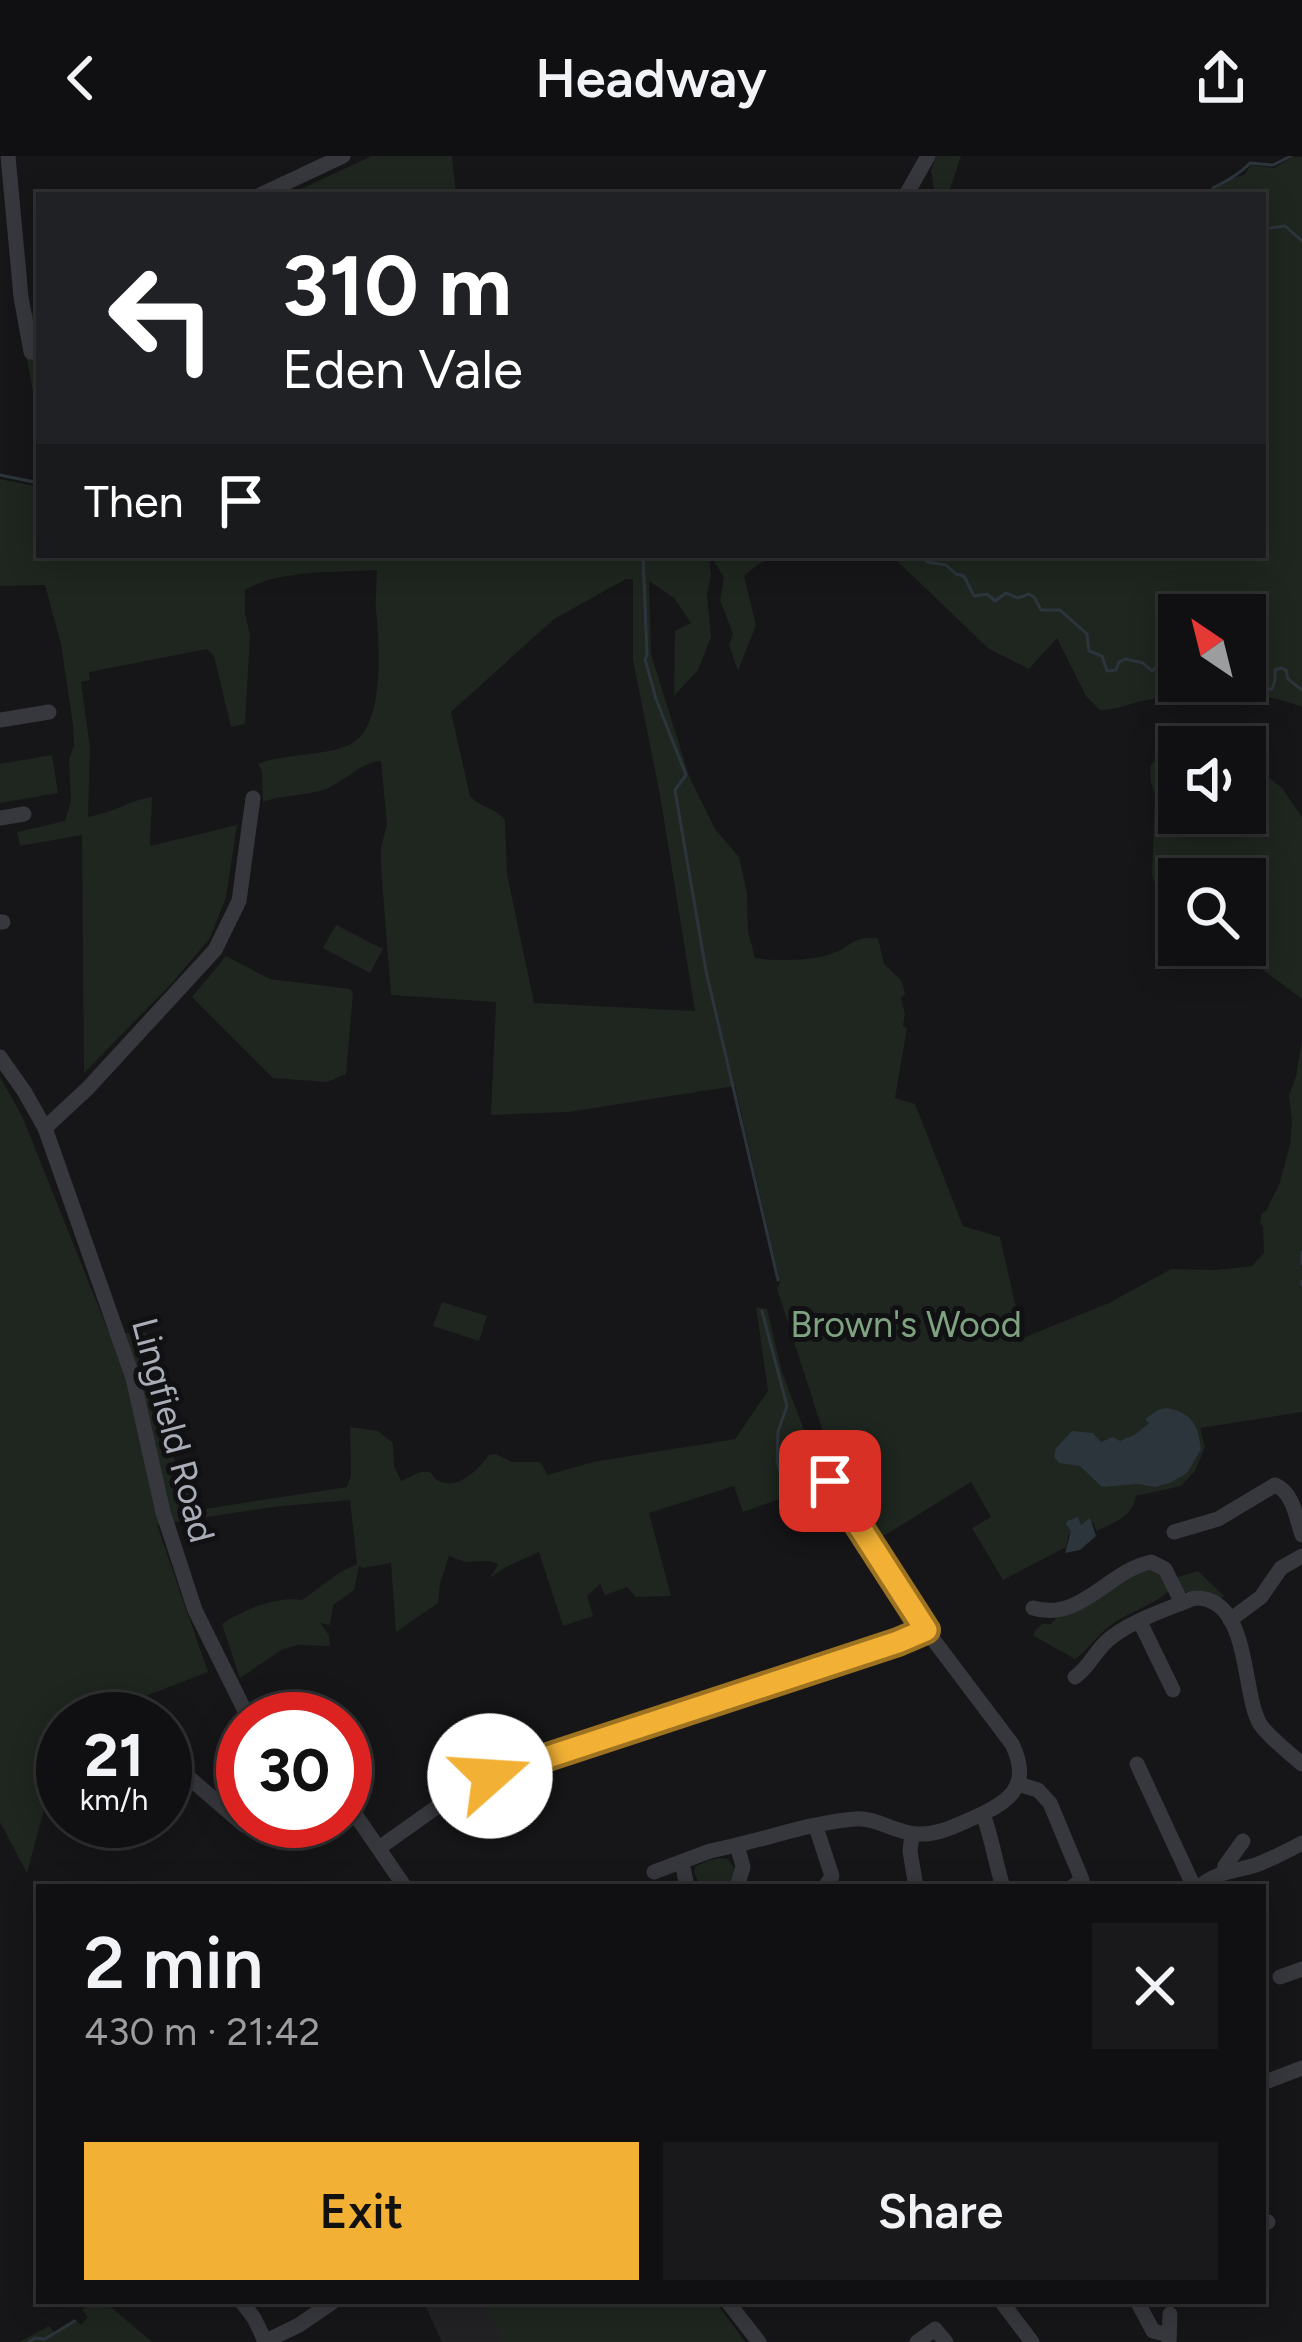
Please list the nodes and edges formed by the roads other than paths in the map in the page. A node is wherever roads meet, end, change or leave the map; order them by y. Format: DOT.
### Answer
graph roads {
  1 [pos="8,156"];
  2 [pos="344,156"];
  3 [pos="928,156"];
  4 [pos="266,192"];
  5 [pos="908,192"];
  6 [pos="31,302"];
  7 [pos="31,352"];
  8 [pos="50,712"];
  9 [pos="0,720"];
  10 [pos="253,798"];
  11 [pos="24,814"];
  12 [pos="0,818"];
  13 [pos="0,1057"];
  14 [pos="45,1128"];
  15 [pos="830,1481"];
  16 [pos="1174,1532"];
  17 [pos="1302,1535"];
  18 [pos="1302,1556"];
  19 [pos="1181,1603"];
  20 [pos="1033,1608"];
  21 [pos="1230,1620"];
  22 [pos="1140,1622"];
  23 [pos="926,1630"];
  24 [pos="1075,1677"];
  25 [pos="1173,1690"];
  26 [pos="236,1692"];
  27 [pos="1137,1764"];
  28 [pos="1302,1764"];
  29 [pos="192,1781"];
  30 [pos="1018,1784"];
  31 [pos="216,1802"];
  32 [pos="983,1814"];
  33 [pos="816,1827"];
  34 [pos="911,1834"];
  35 [pos="372,1840"];
  36 [pos="1244,1840"];
  37 [pos="1302,1843"];
  38 [pos="737,1845"];
  39 [pos="379,1848"];
  40 [pos="682,1862"];
  41 [pos="654,1872"];
  42 [pos="1224,1872"];
  43 [pos="403,1884"];
  44 [pos="686,1884"];
  45 [pos="737,1884"];
  46 [pos="827,1884"];
  47 [pos="916,1884"];
  48 [pos="1002,1884"];
  49 [pos="1076,1884"];
  50 [pos="1196,1884"];
  51 [pos="1201,1884"];
  52 [pos="1302,1969"];
  53 [pos="1280,1977"];
  54 [pos="1302,2068"];
  55 [pos="1266,2082"];
  56 [pos="243,2304"];
  57 [pos="330,2304"];
  58 [pos="729,2304"];
  59 [pos="1003,2304"];
  60 [pos="1139,2304"];
  61 [pos="1169,2308"];
  62 [pos="1169,2338"];
  63 [pos="265,2342"];
  64 [pos="759,2342"];
  65 [pos="917,2342"];
  66 [pos="946,2342"];
  67 [pos="1032,2342"];
  1 -- 6 [label="street"];
  2 -- 4 [label="street"];
  3 -- 5 [label="street"];
  6 -- 7 [label="street"];
  8 -- 9 [label="street"];
  10 -- 14 [label="street"];
  11 -- 12 [label="street"];
  13 -- 14 [label="street, Lingfield Road"];
  14 -- 26 [label="street, Lingfield Road"];
  15 -- 23 [label="street"];
  16 -- 17 [label="street"];
  18 -- 21 [label="street"];
  19 -- 20 [label="street"];
  19 -- 21 [label="street"];
  19 -- 22 [label="street"];
  21 -- 28 [label="street"];
  22 -- 24 [label="street"];
  22 -- 25 [label="street"];
  23 -- 30 [label="street"];
  23 -- 39 [label="street"];
  27 -- 50 [label="street"];
  29 -- 31 [label="street"];
  30 -- 32 [label="street"];
  30 -- 49 [label="street"];
  32 -- 34 [label="street"];
  32 -- 48 [label="street"];
  33 -- 34 [label="street"];
  33 -- 38 [label="street"];
  33 -- 46 [label="street"];
  34 -- 47 [label="street"];
  35 -- 39 [label="street"];
  36 -- 42 [label="street"];
  37 -- 42 [label="street"];
  38 -- 40 [label="street"];
  38 -- 45 [label="street"];
  39 -- 43 [label="street"];
  40 -- 41 [label="street"];
  40 -- 44 [label="street"];
  42 -- 51 [label="street"];
  52 -- 53 [label="street"];
  54 -- 55 [label="street"];
  56 -- 63 [label="street"];
  57 -- 63 [label="street"];
  58 -- 64 [label="street"];
  59 -- 67 [label="street"];
  60 -- 62 [label="street"];
  61 -- 62 [label="street"];
  65 -- 66 [label="street"];
}
